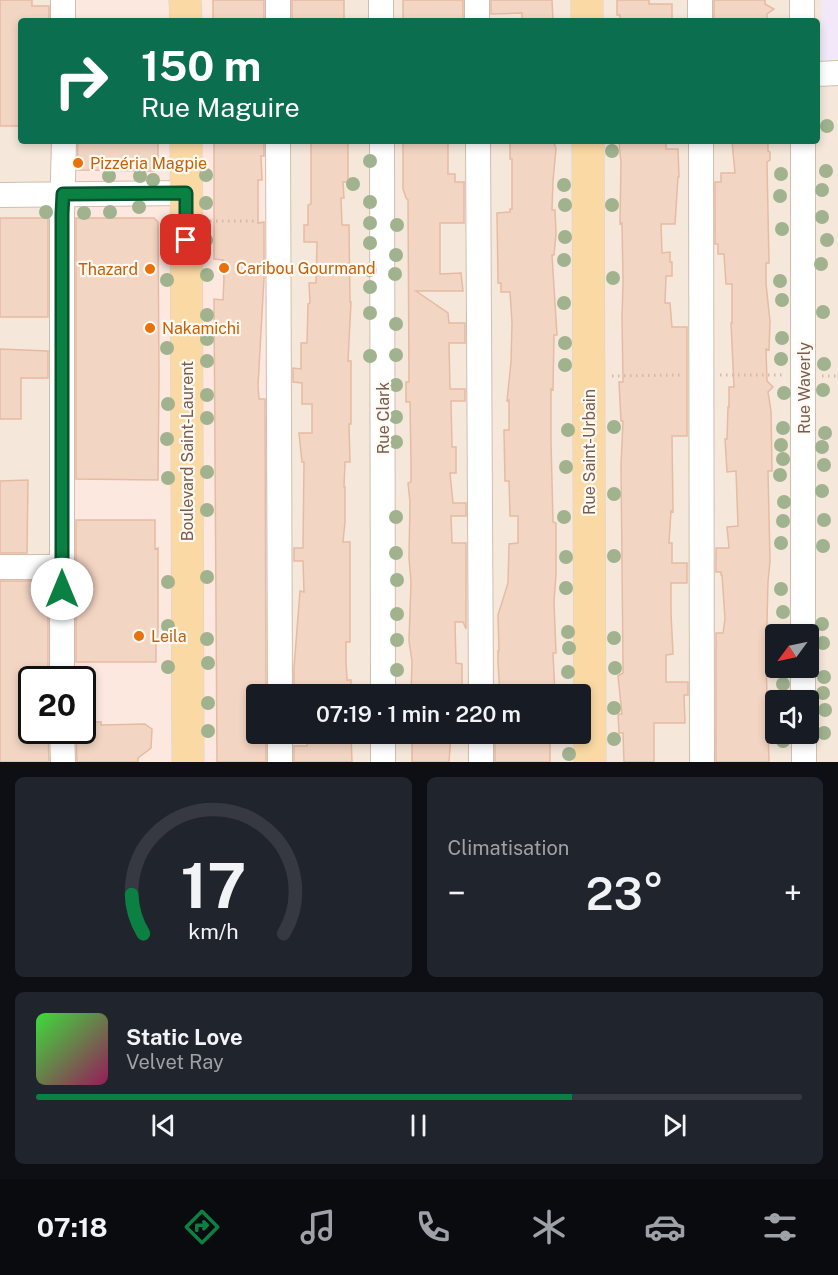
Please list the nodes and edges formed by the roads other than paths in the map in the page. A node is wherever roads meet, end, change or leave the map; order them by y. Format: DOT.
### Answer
graph roads {
  1 [pos="63,0"];
  2 [pos="186,0"];
  3 [pos="278,0"];
  4 [pos="381,0"];
  5 [pos="477,0"];
  6 [pos="587,0"];
  7 [pos="700,0"];
  8 [pos="802,0"];
  9 [pos="63,18"];
  10 [pos="186,18"];
  11 [pos="279,18"];
  12 [pos="381,18"];
  13 [pos="477,18"];
  14 [pos="587,18"];
  15 [pos="700,18"];
  16 [pos="802,18"];
  17 [pos="838,73"];
  18 [pos="820,74"];
  19 [pos="64,144"];
  20 [pos="186,144"];
  21 [pos="278,144"];
  22 [pos="382,144"];
  23 [pos="478,144"];
  24 [pos="588,144"];
  25 [pos="701,144"];
  26 [pos="803,144"];
  27 [pos="186,193"];
  28 [pos="63,194"];
  29 [pos="0,195"];
  30 [pos="0,567"];
  31 [pos="62,567"];
  32 [pos="803,624"];
  33 [pos="62,666"];
  34 [pos="280,684"];
  35 [pos="383,684"];
  36 [pos="481,684"];
  37 [pos="63,744"];
  38 [pos="280,744"];
  39 [pos="383,744"];
  40 [pos="481,744"];
  41 [pos="804,744"];
  42 [pos="63,762"];
  43 [pos="188,762"];
  44 [pos="280,762"];
  45 [pos="383,762"];
  46 [pos="481,762"];
  47 [pos="590,762"];
  48 [pos="702,762"];
  49 [pos="804,762"];
  1 -- 9 [label="street"];
  2 -- 10 [label="main road"];
  3 -- 11 [label="street"];
  4 -- 12 [label="street"];
  5 -- 13 [label="street"];
  6 -- 14 [label="main road"];
  7 -- 15 [label="street"];
  8 -- 16 [label="street"];
  17 -- 18 [label="street"];
  19 -- 28 [label="street"];
  20 -- 27 [label="main road, Boulevard Saint-Laurent"];
  21 -- 34 [label="street"];
  22 -- 35 [label="street, Rue Clark"];
  23 -- 36 [label="street"];
  24 -- 47 [label="main road, Rue Saint-Urbain"];
  25 -- 48 [label="street"];
  26 -- 32 [label="street, Rue Waverly"];
  27 -- 28 [label="street"];
  27 -- 43 [label="main road, Boulevard Saint-Laurent"];
  28 -- 29 [label="street"];
  28 -- 31 [label="street"];
  30 -- 31 [label="street"];
  31 -- 33 [label="street"];
  37 -- 42 [label="street"];
  38 -- 44 [label="street"];
  39 -- 45 [label="street"];
  40 -- 46 [label="street"];
  41 -- 49 [label="street"];
}
